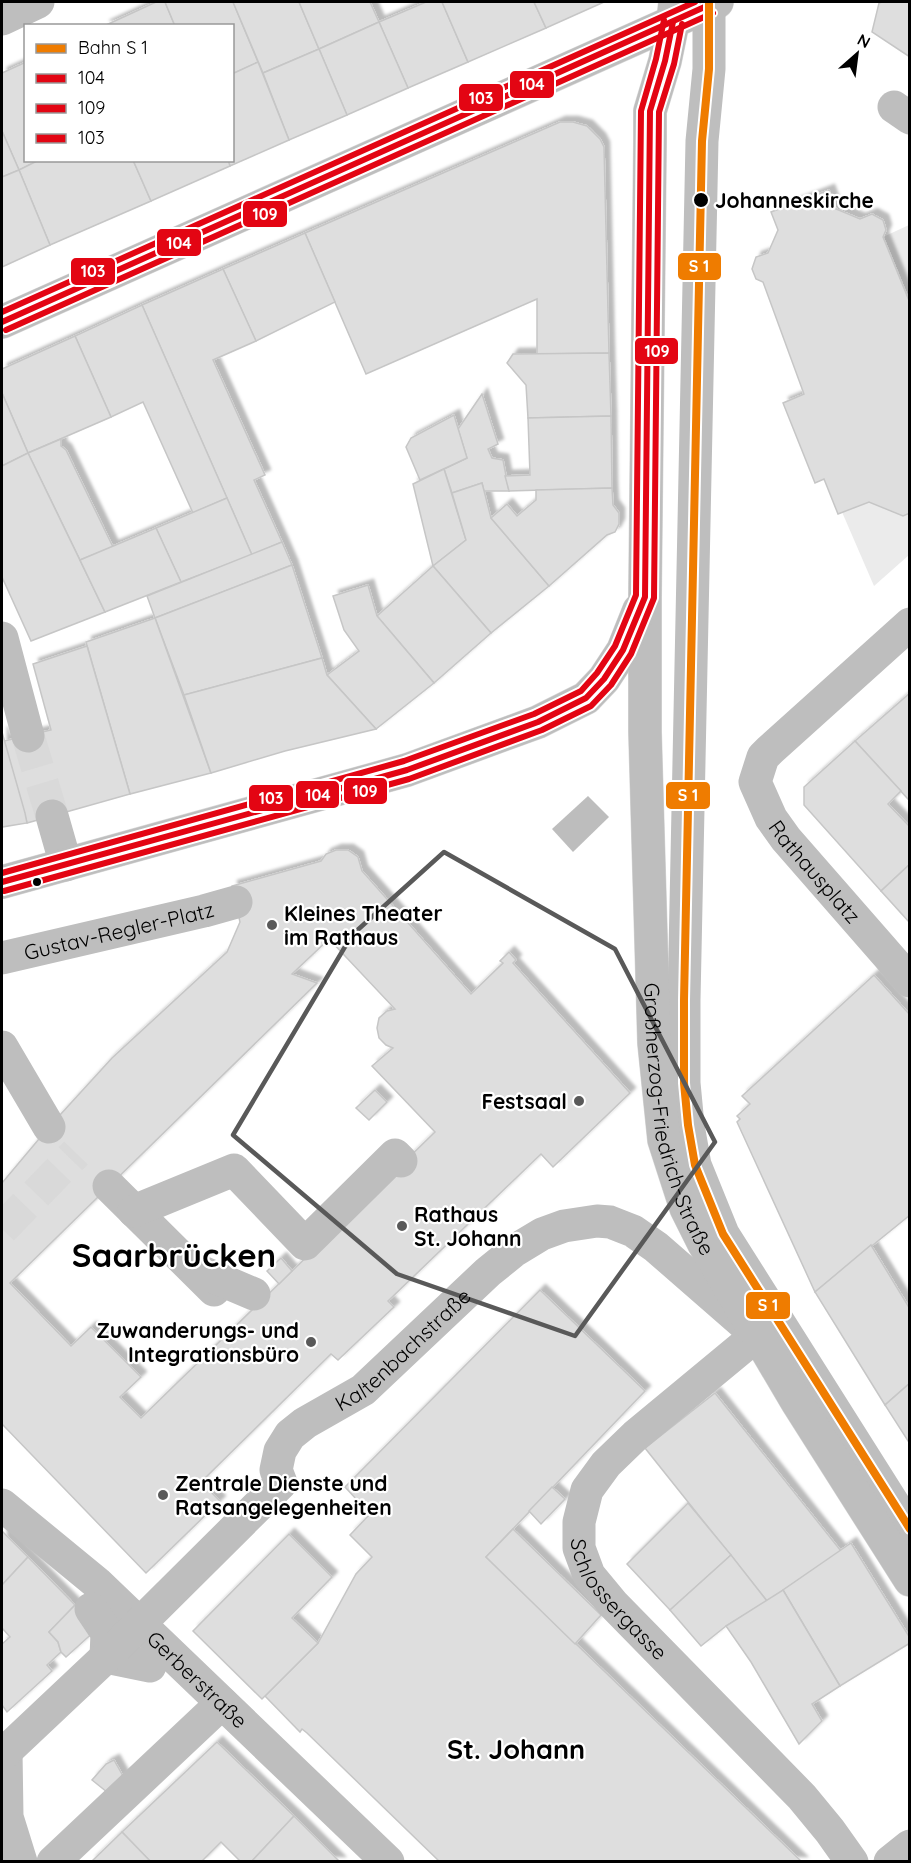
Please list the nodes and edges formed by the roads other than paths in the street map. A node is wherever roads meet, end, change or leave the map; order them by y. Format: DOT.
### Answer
graph roads {
  1 [pos="38,2"];
  2 [pos="716,2"];
  3 [pos="674,12"];
  4 [pos="2,19"];
  5 [pos="2,322"];
  6 [pos="645,597"];
  7 [pos="909,624"];
  8 [pos="2,638"];
  9 [pos="28,736"];
  10 [pos="52,816"];
  11 [pos="66,865"];
  12 [pos="2,882"];
  13 [pos="236,902"];
  14 [pos="2,958"];
  15 [pos="909,981"];
  16 [pos="2,1047"];
  17 [pos="49,1127"];
  18 [pos="401,1161"];
  19 [pos="109,1186"];
  20 [pos="134,1211"];
  21 [pos="191,1267"];
  22 [pos="214,1290"];
  23 [pos="254,1294"];
  24 [pos="757,1335"];
  25 [pos="909,1491"];
  26 [pos="2,1505"];
  27 [pos="909,1530"];
  28 [pos="909,1580"];
  29 [pos="92,1609"];
  30 [pos="140,1624"];
  31 [pos="106,1658"];
  32 [pos="150,1666"];
  33 [pos="222,1703"];
  34 [pos="4,1753"];
  35 [pos="909,1846"];
  36 [pos="21,1862"];
  37 [pos="53,1862"];
  38 [pos="388,1862"];
  39 [pos="852,1862"];
  40 [pos="890,1862"];
  1 -- 4 [label="street"];
  2 -- 3 [label="street"];
  2 -- 25 [label="street"];
  2 -- 27 [label="street"];
  3 -- 5 [label="street"];
  3 -- 6 [label="street, Großherzog-Friedrich-Straße"];
  6 -- 11 [label="street"];
  6 -- 24 [label="street, Großherzog-Friedrich-Straße"];
  7 -- 15 [label="street, Rathausplatz"];
  8 -- 9 [label="street"];
  10 -- 11 [label="street"];
  11 -- 12 [label="street"];
  13 -- 14 [label="street, Gustav-Regler-Platz"];
  16 -- 17 [label="street"];
  18 -- 20 [label="street"];
  19 -- 20 [label="street"];
  20 -- 21 [label="street"];
  21 -- 22 [label="street"];
  21 -- 23 [label="street"];
  24 -- 28 [label="street, Großherzog-Friedrich-Straße"];
  24 -- 30 [label="street, Kaltenbachstraße"];
  24 -- 39 [label="street, Schlossergasse"];
  26 -- 30 [label="street, Gerberstraße"];
  29 -- 31 [label="street"];
  30 -- 31 [label="street, Kaltenbachstraße"];
  30 -- 33 [label="street, Gerberstraße"];
  31 -- 32 [label="street"];
  31 -- 34 [label="street, Kaltenbachstraße"];
  33 -- 37 [label="street"];
  33 -- 38 [label="street, Gerberstraße"];
  34 -- 36 [label="street"];
  35 -- 40 [label="street"];
}
